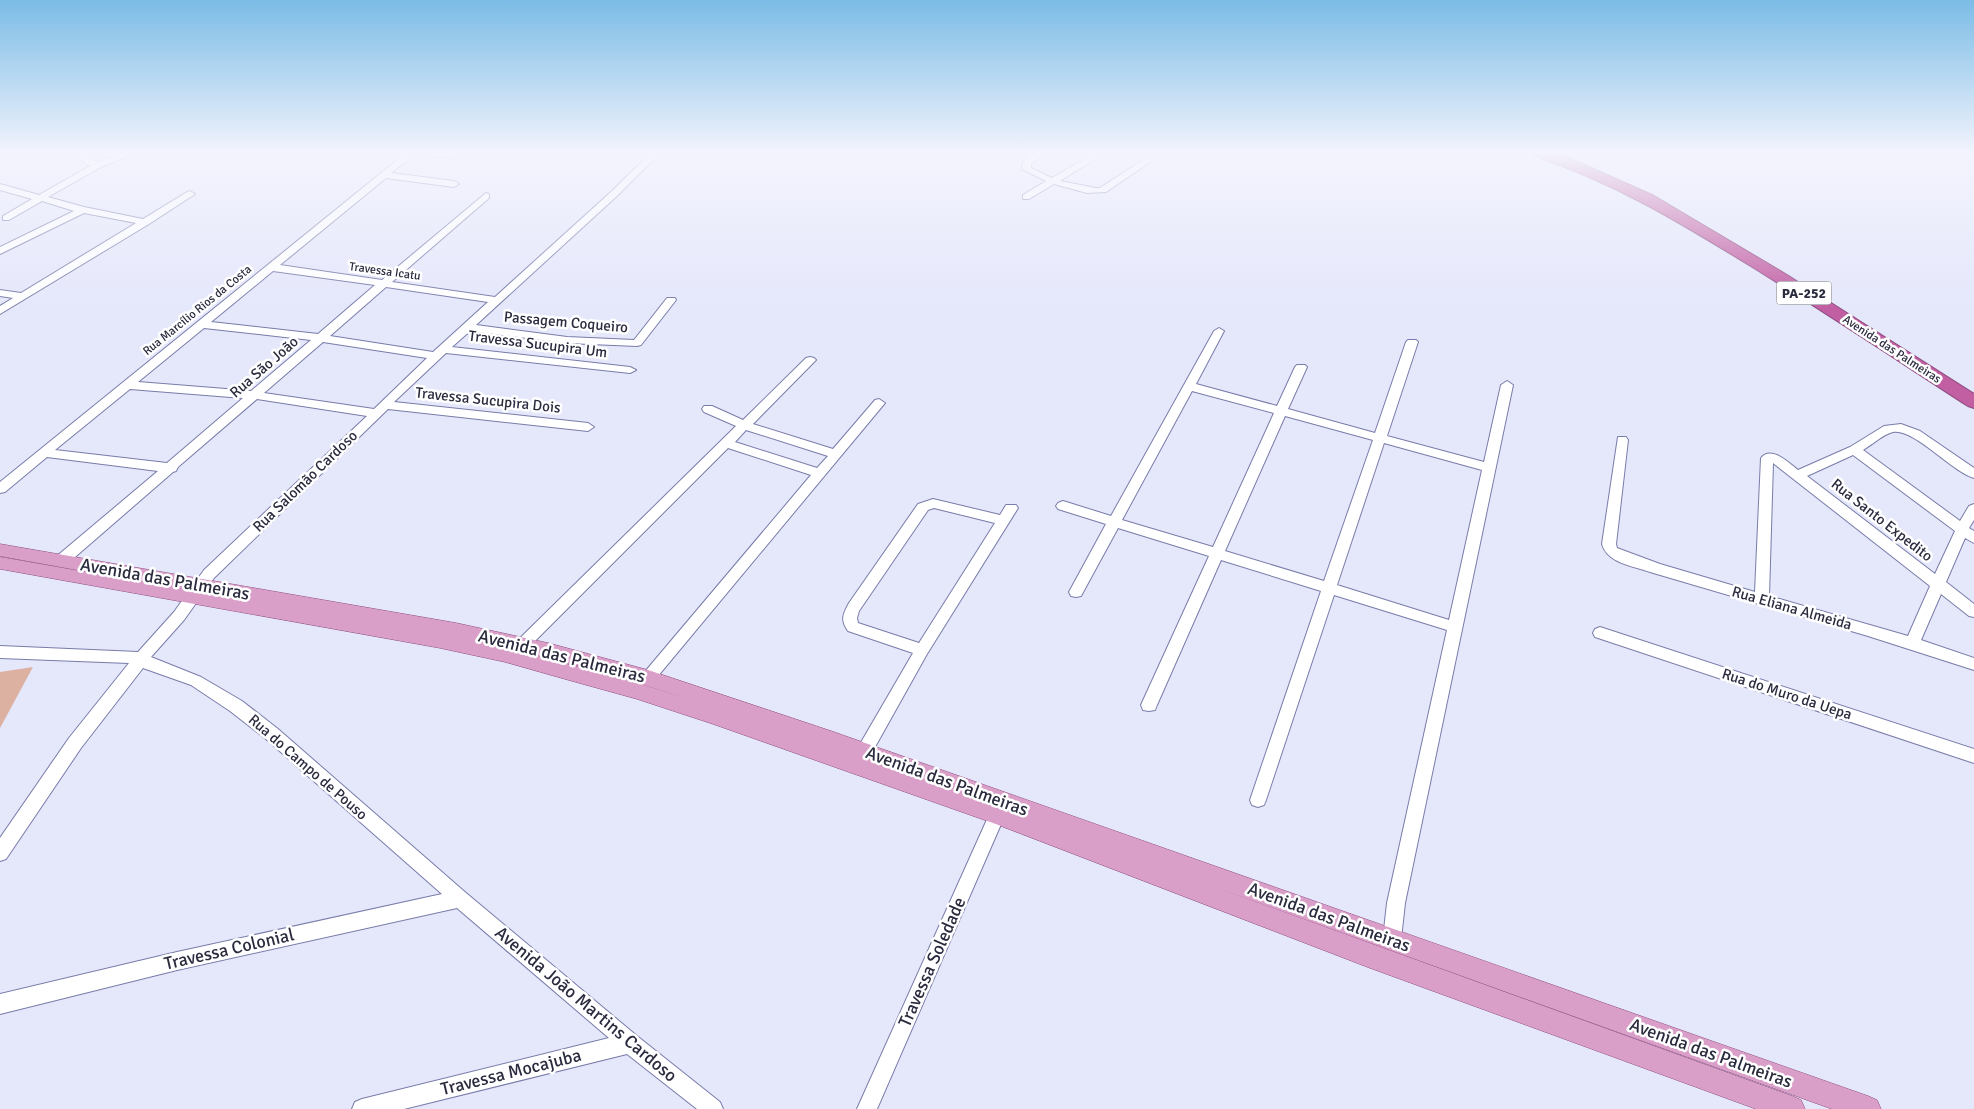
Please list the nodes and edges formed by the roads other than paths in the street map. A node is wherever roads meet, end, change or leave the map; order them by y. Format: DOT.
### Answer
graph roads {
  1 [pos="29,204"];
  2 [pos="60,204"];
  3 [pos="175,204"];
  4 [pos="347,204"];
  5 [pos="477,204"];
  6 [pos="603,204"];
  7 [pos="1659,204"];
  8 [pos="83,210"];
  9 [pos="6,218"];
  10 [pos="146,222"];
  11 [pos="0,251"];
  12 [pos="270,267"];
  13 [pos="384,283"];
  14 [pos="0,293"];
  15 [pos="23,297"];
  16 [pos="496,300"];
  17 [pos="671,300"];
  18 [pos="0,311"];
  19 [pos="202,324"];
  20 [pos="467,327"];
  21 [pos="1219,331"];
  22 [pos="321,338"];
  23 [pos="1412,342"];
  24 [pos="440,352"];
  25 [pos="810,360"];
  26 [pos="1301,367"];
  27 [pos="630,370"];
  28 [pos="127,385"];
  29 [pos="1506,385"];
  30 [pos="1189,386"];
  31 [pos="254,396"];
  32 [pos="1974,402"];
  33 [pos="879,403"];
  34 [pos="380,409"];
  35 [pos="708,409"];
  36 [pos="1281,411"];
  37 [pos="744,425"];
  38 [pos="588,428"];
  39 [pos="1380,438"];
  40 [pos="1622,440"];
  41 [pos="725,443"];
  42 [pos="1854,450"];
  43 [pos="44,453"];
  44 [pos="835,454"];
  45 [pos="172,468"];
  46 [pos="1489,468"];
  47 [pos="818,473"];
  48 [pos="1974,474"];
  49 [pos="1797,475"];
  50 [pos="0,489"];
  51 [pos="1063,506"];
  52 [pos="1011,508"];
  53 [pos="1974,509"];
  54 [pos="1003,521"];
  55 [pos="1114,522"];
  56 [pos="1968,533"];
  57 [pos="0,550"];
  58 [pos="1217,553"];
  59 [pos="62,560"];
  60 [pos="0,563"];
  61 [pos="1939,585"];
  62 [pos="1329,588"];
  63 [pos="196,591"];
  64 [pos="1076,592"];
  65 [pos="1762,599"];
  66 [pos="1974,612"];
  67 [pos="1455,627"];
  68 [pos="1600,633"];
  69 [pos="1912,643"];
  70 [pos="522,644"];
  71 [pos="922,650"];
  72 [pos="0,652"];
  73 [pos="142,658"];
  74 [pos="1974,664"];
  75 [pos="648,678"];
  76 [pos="1149,704"];
  77 [pos="864,751"];
  78 [pos="1974,756"];
  79 [pos="1258,800"];
  80 [pos="997,815"];
  81 [pos="0,853"];
  82 [pos="460,899"];
  83 [pos="1392,939"];
  84 [pos="0,1004"];
  85 [pos="630,1043"];
  86 [pos="362,1109"];
  87 [pos="713,1109"];
  88 [pos="867,1109"];
  89 [pos="1792,1109"];
  90 [pos="1868,1109"];
  1 -- 9 [label="street"];
  2 -- 8 [label="street"];
  3 -- 10 [label="street"];
  4 -- 12 [label="street, Rua Marcílio Rios da Costa"];
  5 -- 13 [label="street, Rua São João"];
  6 -- 16 [label="street, Rua Salomão Cardoso"];
  7 -- 32 [label="highway, Avenida das Palmeiras / PA-252"];
  8 -- 10 [label="street"];
  8 -- 11 [label="street"];
  10 -- 15 [label="street"];
  12 -- 13 [label="street, Travessa Icatu"];
  12 -- 19 [label="street, Rua Marcílio Rios da Costa"];
  13 -- 16 [label="street, Travessa Icatu"];
  13 -- 22 [label="street, Rua São João"];
  14 -- 15 [label="street"];
  15 -- 18 [label="street"];
  16 -- 20 [label="street, Rua Salomão Cardoso"];
  17 -- 20 [label="street, Passagem Coqueiro"];
  19 -- 22 [label="street, Travessa Sucupira Um"];
  19 -- 28 [label="street, Rua Marcílio Rios da Costa"];
  20 -- 24 [label="street, Rua Salomão Cardoso"];
  21 -- 30 [label="street"];
  22 -- 24 [label="street, Travessa Sucupira Um"];
  22 -- 31 [label="street, Rua São João"];
  23 -- 39 [label="street"];
  24 -- 27 [label="street, Travessa Sucupira Um"];
  24 -- 34 [label="street, Rua Salomão Cardoso"];
  25 -- 37 [label="street"];
  26 -- 36 [label="street"];
  28 -- 31 [label="street, Travessa Sucupira Dois"];
  28 -- 43 [label="street, Rua Marcílio Rios da Costa"];
  29 -- 46 [label="street"];
  30 -- 36 [label="street"];
  30 -- 55 [label="street"];
  31 -- 34 [label="street, Travessa Sucupira Dois"];
  31 -- 45 [label="street, Rua São João"];
  33 -- 44 [label="street"];
  34 -- 38 [label="street, Travessa Sucupira Dois"];
  34 -- 63 [label="street, Rua Salomão Cardoso"];
  35 -- 37 [label="street"];
  36 -- 39 [label="street"];
  36 -- 58 [label="street"];
  37 -- 41 [label="street"];
  37 -- 44 [label="street"];
  39 -- 46 [label="street"];
  39 -- 62 [label="street"];
  40 -- 65 [label="street, Rua Eliana Almeida"];
  41 -- 47 [label="street"];
  41 -- 70 [label="street"];
  42 -- 48 [label="street"];
  42 -- 49 [label="street"];
  42 -- 56 [label="street"];
  43 -- 45 [label="street"];
  43 -- 50 [label="street, Rua Marcílio Rios da Costa"];
  44 -- 47 [label="street"];
  45 -- 59 [label="street, Rua São João"];
  46 -- 67 [label="street"];
  47 -- 75 [label="street"];
  49 -- 61 [label="street, Rua Santo Expedito"];
  49 -- 65 [label="street, Rua Santo Expedito"];
  51 -- 55 [label="street"];
  52 -- 54 [label="street"];
  53 -- 56 [label="street"];
  54 -- 71 [label="street"];
  54 -- 71 [label="street"];
  55 -- 58 [label="street"];
  55 -- 64 [label="street"];
  56 -- 61 [label="street"];
  57 -- 59 [label="main road, Avenida das Palmeiras"];
  58 -- 62 [label="street"];
  58 -- 76 [label="street"];
  59 -- 63 [label="main road, Avenida das Palmeiras"];
  60 -- 63 [label="main road, Avenida das Palmeiras"];
  61 -- 66 [label="street, Rua Santo Expedito"];
  61 -- 69 [label="street"];
  62 -- 67 [label="street"];
  62 -- 79 [label="street"];
  63 -- 70 [label="main road, Avenida das Palmeiras"];
  63 -- 73 [label="street, Rua Salomão Cardoso"];
  63 -- 80 [label="main road, Avenida das Palmeiras"];
  65 -- 69 [label="street, Rua Eliana Almeida"];
  67 -- 83 [label="street"];
  68 -- 78 [label="street, Rua do Muro da Uepa"];
  69 -- 74 [label="street, Rua Eliana Almeida"];
  70 -- 75 [label="main road, Avenida das Palmeiras"];
  71 -- 77 [label="street"];
  72 -- 73 [label="street"];
  73 -- 81 [label="street, Rua Salomão Cardoso"];
  73 -- 82 [label="street, Rua do Campo de Pouso"];
  75 -- 77 [label="main road, Avenida das Palmeiras"];
  77 -- 83 [label="main road, Avenida das Palmeiras"];
  80 -- 88 [label="street, Travessa Soledade"];
  80 -- 89 [label="main road, Avenida das Palmeiras"];
  82 -- 84 [label="street, Travessa Colonial"];
  82 -- 85 [label="street, Avenida João Martins Cardoso"];
  83 -- 90 [label="main road, Avenida das Palmeiras"];
  85 -- 86 [label="street, Travessa Mocajuba"];
  85 -- 87 [label="street, Avenida João Martins Cardoso"];
}
